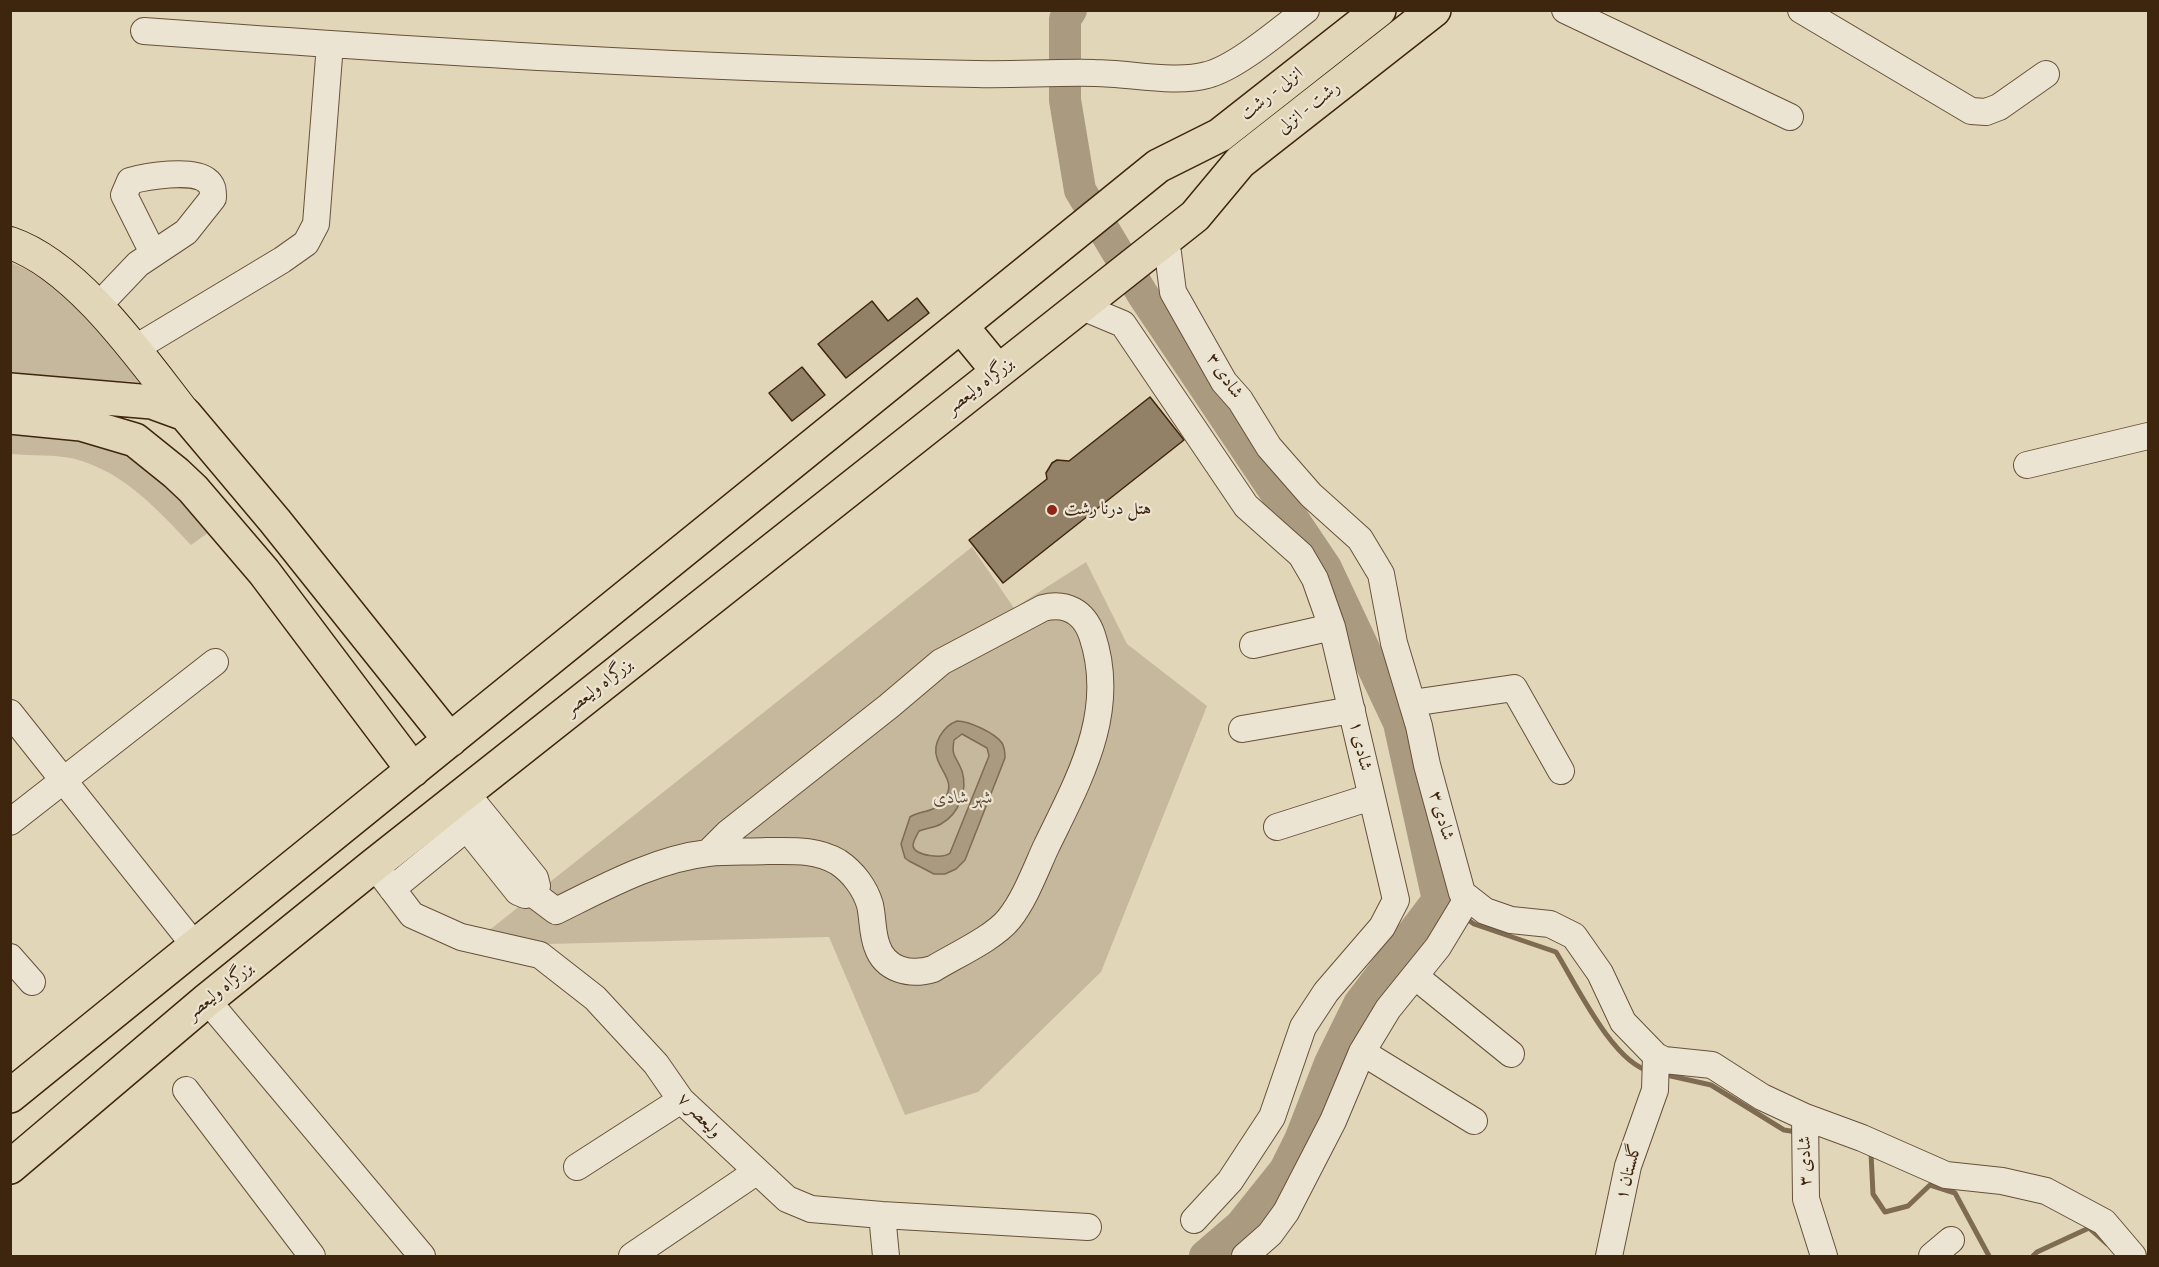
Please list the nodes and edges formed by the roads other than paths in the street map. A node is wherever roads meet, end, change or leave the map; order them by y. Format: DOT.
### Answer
graph roads {
  1 [pos="1306,10"];
  2 [pos="1379,10"];
  3 [pos="1434,10"];
  4 [pos="1801,10"];
  5 [pos="1566,11"];
  6 [pos="144,31"];
  7 [pos="330,44"];
  8 [pos="2046,74"];
  9 [pos="1790,117"];
  10 [pos="1195,216"];
  11 [pos="10,243"];
  12 [pos="1161,243"];
  13 [pos="153,253"];
  14 [pos="1085,302"];
  15 [pos="97,307"];
  16 [pos="961,326"];
  17 [pos="134,349"];
  18 [pos="998,371"];
  19 [pos="10,390"];
  20 [pos="185,414"];
  21 [pos="10,417"];
  22 [pos="2148,436"];
  23 [pos="226,464"];
  24 [pos="2027,465"];
  25 [pos="193,489"];
  26 [pos="294,546"];
  27 [pos="264,572"];
  28 [pos="1332,627"];
  29 [pos="1253,645"];
  30 [pos="215,662"];
  31 [pos="1412,703"];
  32 [pos="1352,710"];
  33 [pos="10,713"];
  34 [pos="1242,729"];
  35 [pos="450,740"];
  36 [pos="413,770"];
  37 [pos="1561,771"];
  38 [pos="63,782"];
  39 [pos="1371,797"];
  40 [pos="466,810"];
  41 [pos="10,822"];
  42 [pos="1277,827"];
  43 [pos="708,853"];
  44 [pos="383,877"];
  45 [pos="1467,899"];
  46 [pos="195,946"];
  47 [pos="10,957"];
  48 [pos="1416,977"];
  49 [pos="32,982"];
  50 [pos="207,1000"];
  51 [pos="1362,1052"];
  52 [pos="1512,1054"];
  53 [pos="1656,1056"];
  54 [pos="186,1090"];
  55 [pos="10,1096"];
  56 [pos="681,1100"];
  57 [pos="1474,1121"];
  58 [pos="1806,1132"];
  59 [pos="10,1167"];
  60 [pos="577,1167"];
  61 [pos="756,1172"];
  62 [pos="882,1215"];
  63 [pos="1194,1220"];
  64 [pos="1088,1227"];
  65 [pos="1951,1240"];
  66 [pos="312,1257"];
  67 [pos="422,1257"];
  68 [pos="632,1257"];
  69 [pos="886,1257"];
  70 [pos="1245,1257"];
  71 [pos="1609,1257"];
  72 [pos="1824,1257"];
  73 [pos="1932,1257"];
  74 [pos="2133,1257"];
  1 -- 7 [label="street"];
  2 -- 16 [label="highway, انزلی - رشت"];
  3 -- 10 [label="highway, رشت - انزلی"];
  4 -- 8 [label="street"];
  5 -- 9 [label="street"];
  6 -- 7 [label="street"];
  7 -- 17 [label="street"];
  10 -- 12 [label="highway, بزرگراه ولیعصر"];
  11 -- 15 [label="main road"];
  12 -- 14 [label="highway, بزرگراه ولیعصر"];
  12 -- 31 [label="street, شادی ۳"];
  13 -- 15 [label="street"];
  14 -- 18 [label="highway, بزرگراه ولیعصر"];
  14 -- 28 [label="street, شادی ۱"];
  15 -- 17 [label="main road"];
  16 -- 18 [label="highway"];
  16 -- 35 [label="highway"];
  17 -- 20 [label="main road"];
  18 -- 40 [label="highway, بزرگراه ولیعصر"];
  19 -- 20 [label="highway"];
  20 -- 23 [label="highway"];
  21 -- 25 [label="highway"];
  22 -- 24 [label="street"];
  23 -- 25 [label="highway"];
  23 -- 26 [label="highway"];
  25 -- 27 [label="highway"];
  26 -- 27 [label="highway"];
  26 -- 35 [label="highway"];
  27 -- 36 [label="highway"];
  28 -- 29 [label="street"];
  28 -- 32 [label="street, شادی ۱"];
  30 -- 38 [label="street"];
  31 -- 37 [label="street"];
  31 -- 45 [label="street, شادی ۳"];
  32 -- 34 [label="street"];
  32 -- 39 [label="street, شادی ۱"];
  33 -- 38 [label="street"];
  35 -- 36 [label="highway"];
  36 -- 46 [label="highway"];
  38 -- 41 [label="street"];
  38 -- 46 [label="street"];
  39 -- 42 [label="street"];
  39 -- 63 [label="street, شادی ۱"];
  40 -- 43 [label="street"];
  40 -- 44 [label="highway, بزرگراه ولیعصر"];
  43 -- 43 [label="street"];
  44 -- 50 [label="highway, بزرگراه ولیعصر"];
  44 -- 56 [label="street, ولیعصر ۷"];
  45 -- 48 [label="street"];
  45 -- 53 [label="street"];
  46 -- 55 [label="highway"];
  47 -- 49 [label="street"];
  48 -- 51 [label="street"];
  48 -- 52 [label="street"];
  50 -- 59 [label="highway, بزرگراه ولیعصر"];
  50 -- 67 [label="street"];
  51 -- 57 [label="street"];
  51 -- 70 [label="street"];
  53 -- 58 [label="street, شادی ۳"];
  53 -- 71 [label="street, گلستان ۱"];
  54 -- 66 [label="street"];
  56 -- 60 [label="street"];
  56 -- 61 [label="street, ولیعصر ۷"];
  58 -- 72 [label="street, شادی ۳"];
  58 -- 74 [label="street"];
  61 -- 62 [label="street, ولیعصر ۷"];
  61 -- 68 [label="street"];
  62 -- 64 [label="street, ولیعصر ۷"];
  62 -- 69 [label="street"];
  65 -- 73 [label="street"];
}
